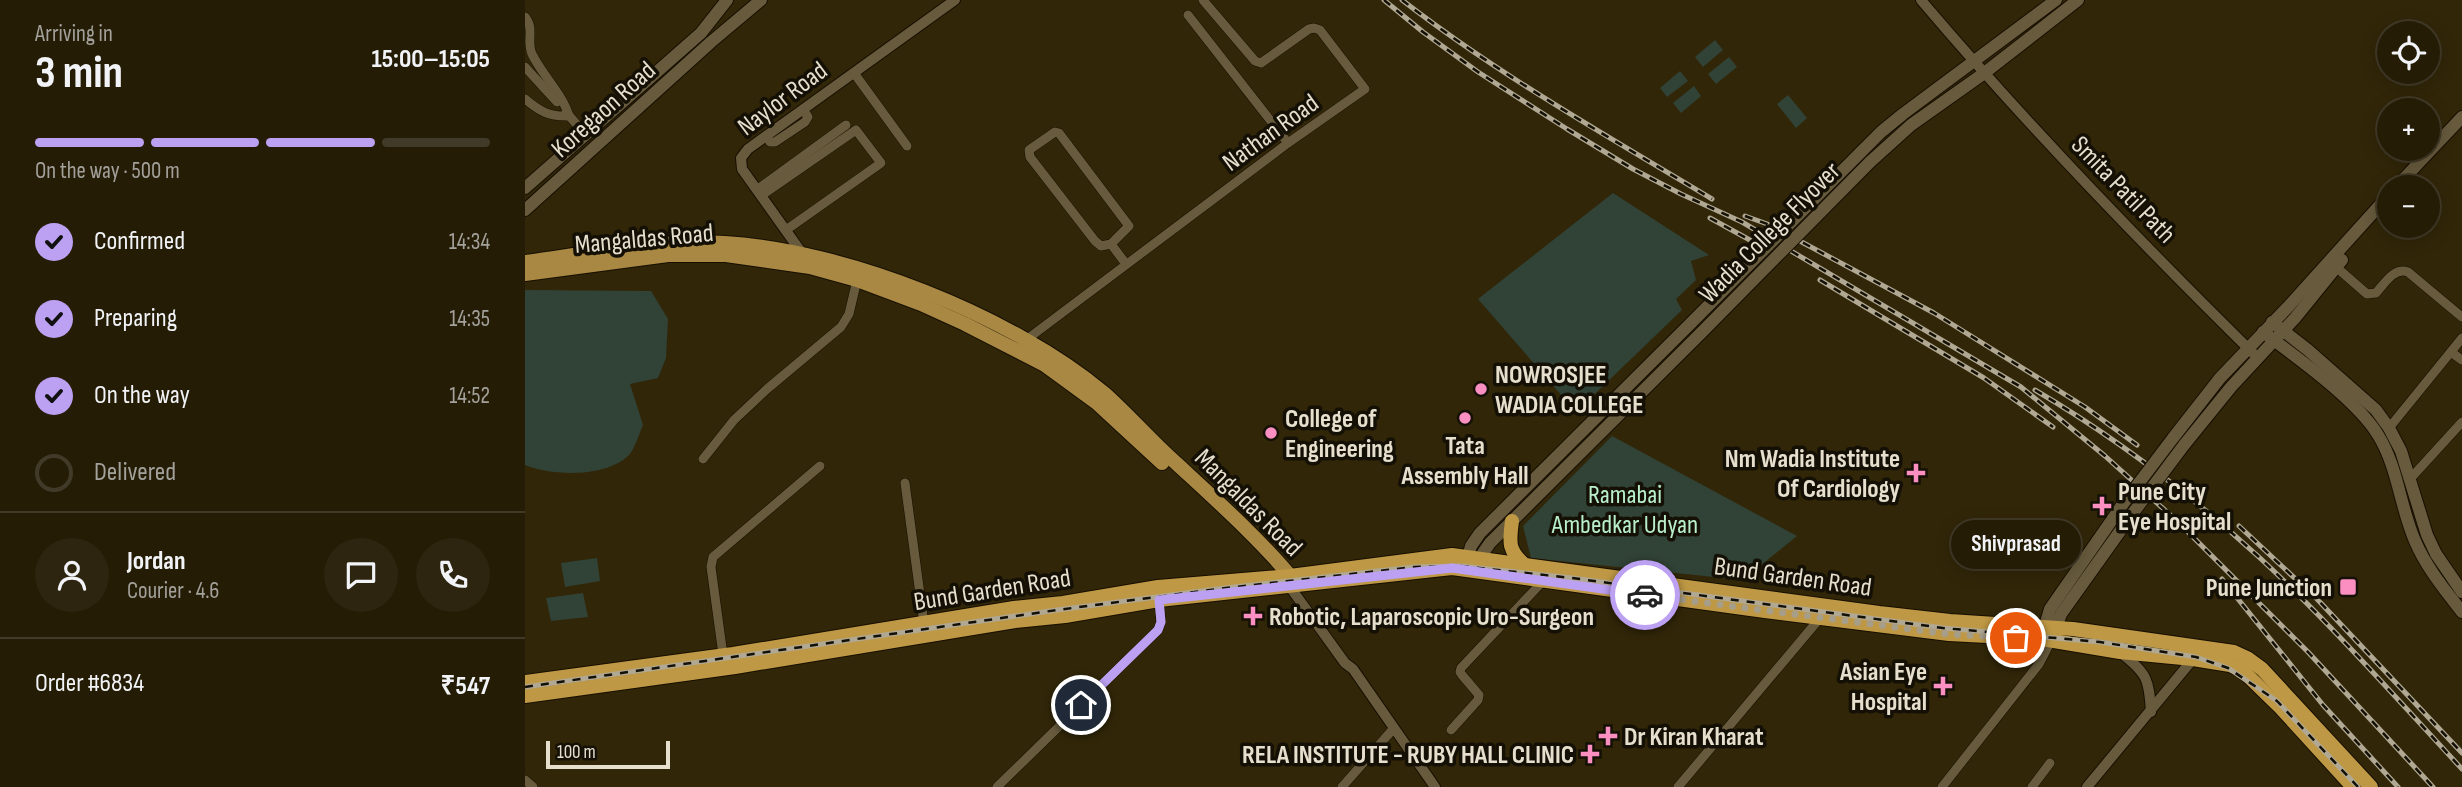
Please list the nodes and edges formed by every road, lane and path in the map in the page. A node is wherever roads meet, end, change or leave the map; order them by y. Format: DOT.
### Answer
graph roads {
  1 [pos="726,0"];
  2 [pos="761,0"];
  3 [pos="955,0"];
  4 [pos="1203,0"];
  5 [pos="1921,0"];
  6 [pos="2056,0"];
  7 [pos="2078,0"];
  8 [pos="1188,15"];
  9 [pos="525,17"];
  10 [pos="706,37"];
  11 [pos="1974,63"];
  12 [pos="525,67"];
  13 [pos="854,73"];
  14 [pos="1983,74"];
  15 [pos="525,99"];
  16 [pos="569,116"];
  17 [pos="2462,117"];
  18 [pos="846,125"];
  19 [pos="2462,129"];
  20 [pos="584,134"];
  21 [pos="1288,143"];
  22 [pos="907,146"];
  23 [pos="2407,175"];
  24 [pos="2419,175"];
  25 [pos="525,188"];
  26 [pos="760,192"];
  27 [pos="2377,208"];
  28 [pos="525,210"];
  29 [pos="2377,221"];
  30 [pos="786,230"];
  31 [pos="1111,244"];
  32 [pos="804,260"];
  33 [pos="525,262"];
  34 [pos="1126,264"];
  35 [pos="2336,267"];
  36 [pos="525,274"];
  37 [pos="857,280"];
  38 [pos="2462,317"];
  39 [pos="2267,327"];
  40 [pos="2279,336"];
  41 [pos="2462,338"];
  42 [pos="1021,345"];
  43 [pos="2248,348"];
  44 [pos="2451,352"];
  45 [pos="2258,358"];
  46 [pos="2462,360"];
  47 [pos="2462,422"];
  48 [pos="2389,428"];
  49 [pos="2178,442"];
  50 [pos="703,459"];
  51 [pos="820,466"];
  52 [pos="2410,479"];
  53 [pos="905,483"];
  54 [pos="1511,521"];
  55 [pos="1466,563"];
  56 [pos="1483,566"];
  57 [pos="1526,566"];
  58 [pos="1545,574"];
  59 [pos="1290,581"];
  60 [pos="2460,590"];
  61 [pos="1159,600"];
  62 [pos="2462,612"];
  63 [pos="1820,618"];
  64 [pos="924,624"];
  65 [pos="2048,634"];
  66 [pos="2120,652"];
  67 [pos="723,655"];
  68 [pos="2193,659"];
  69 [pos="525,682"];
  70 [pos="525,696"];
  71 [pos="2151,712"];
  72 [pos="1394,728"];
  73 [pos="1451,730"];
  74 [pos="2050,763"];
  75 [pos="525,780"];
  76 [pos="533,787"];
  77 [pos="997,787"];
  78 [pos="1342,787"];
  79 [pos="1434,787"];
  80 [pos="1678,787"];
  81 [pos="1942,787"];
  82 [pos="2032,787"];
  83 [pos="2087,787"];
  84 [pos="2353,787"];
  85 [pos="2371,787"];
  1 -- 10 [label="main road"];
  2 -- 10 [label="main road"];
  3 -- 13 [label="street, Naylor Road"];
  4 -- 21 [label="street, Nathan Road"];
  5 -- 11 [label="street, Smita Patil Path"];
  6 -- 11 [label="main road"];
  7 -- 14 [label="main road"];
  8 -- 21 [label="street"];
  9 -- 16 [label="street"];
  10 -- 20 [label="main road, Koregaon Road"];
  10 -- 28 [label="main road, Koregaon Road"];
  11 -- 14 [label="street, Smita Patil Path"];
  11 -- 55 [label="main road, Wadia College Flyover, bridge"];
  12 -- 16 [label="street"];
  13 -- 22 [label="street"];
  13 -- 26 [label="street, Naylor Road"];
  14 -- 43 [label="street, Smita Patil Path"];
  14 -- 54 [label="main road, Wadia College Flyover, bridge"];
  15 -- 16 [label="street"];
  16 -- 20 [label="street"];
  17 -- 23 [label="main road"];
  18 -- 26 [label="street"];
  19 -- 24 [label="main road"];
  20 -- 25 [label="main road, Koregaon Road"];
  21 -- 34 [label="street, Nathan Road"];
  26 -- 30 [label="street, Naylor Road"];
  26 -- 30 [label="street"];
  27 -- 39 [label="main road"];
  29 -- 35 [label="main road"];
  30 -- 32 [label="street, Naylor Road"];
  31 -- 31 [label="street"];
  31 -- 34 [label="street"];
  32 -- 33 [label="main road, Mangaldas Road"];
  32 -- 36 [label="main road, Mangaldas Road"];
  32 -- 37 [label="main road, Mangaldas Road"];
  32 -- 42 [label="main road, Mangaldas Road"];
  34 -- 42 [label="street, Nathan Road"];
  35 -- 38 [label="street"];
  35 -- 40 [label="main road"];
  37 -- 42 [label="main road, Mangaldas Road"];
  37 -- 50 [label="street"];
  39 -- 40 [label="main road"];
  39 -- 43 [label="main road"];
  40 -- 45 [label="main road"];
  40 -- 48 [label="main road"];
  40 -- 62 [label="main road"];
  41 -- 44 [label="street"];
  42 -- 59 [label="main road, Mangaldas Road"];
  43 -- 45 [label="street, Smita Patil Path"];
  43 -- 49 [label="main road"];
  44 -- 46 [label="street"];
  44 -- 48 [label="street"];
  45 -- 49 [label="main road"];
  47 -- 52 [label="street"];
  48 -- 52 [label="main road"];
  49 -- 65 [label="main road, bridge"];
  51 -- 67 [label="street"];
  52 -- 60 [label="main road"];
  53 -- 64 [label="street"];
  54 -- 56 [label="main road"];
  54 -- 57 [label="highway"];
  55 -- 56 [label="highway, Bund Garden Road"];
  55 -- 59 [label="highway, Bund Garden Road"];
  56 -- 57 [label="highway, Bund Garden Road"];
  56 -- 58 [label="highway, Bund Garden Road"];
  57 -- 58 [label="highway, Bund Garden Road"];
  58 -- 63 [label="highway, Bund Garden Road"];
  58 -- 65 [label="highway, Bund Garden Road"];
  58 -- 73 [label="street"];
  59 -- 61 [label="highway, Bund Garden Road"];
  59 -- 64 [label="highway, Bund Garden Road"];
  59 -- 72 [label="street, Mangaldas Road"];
  61 -- 70 [label="highway, Bund Garden Road"];
  61 -- 77 [label="street"];
  63 -- 65 [label="highway, Bund Garden Road"];
  63 -- 80 [label="street"];
  64 -- 67 [label="highway, Bund Garden Road"];
  65 -- 66 [label="highway"];
  65 -- 81 [label="street"];
  65 -- 85 [label="highway"];
  66 -- 68 [label="highway"];
  66 -- 71 [label="street"];
  67 -- 69 [label="highway, Bund Garden Road"];
  68 -- 71 [label="street"];
  68 -- 84 [label="highway"];
  71 -- 83 [label="street"];
  72 -- 78 [label="street"];
  72 -- 79 [label="street, Mangaldas Road"];
  74 -- 82 [label="street"];
  75 -- 76 [label="street"];
}
